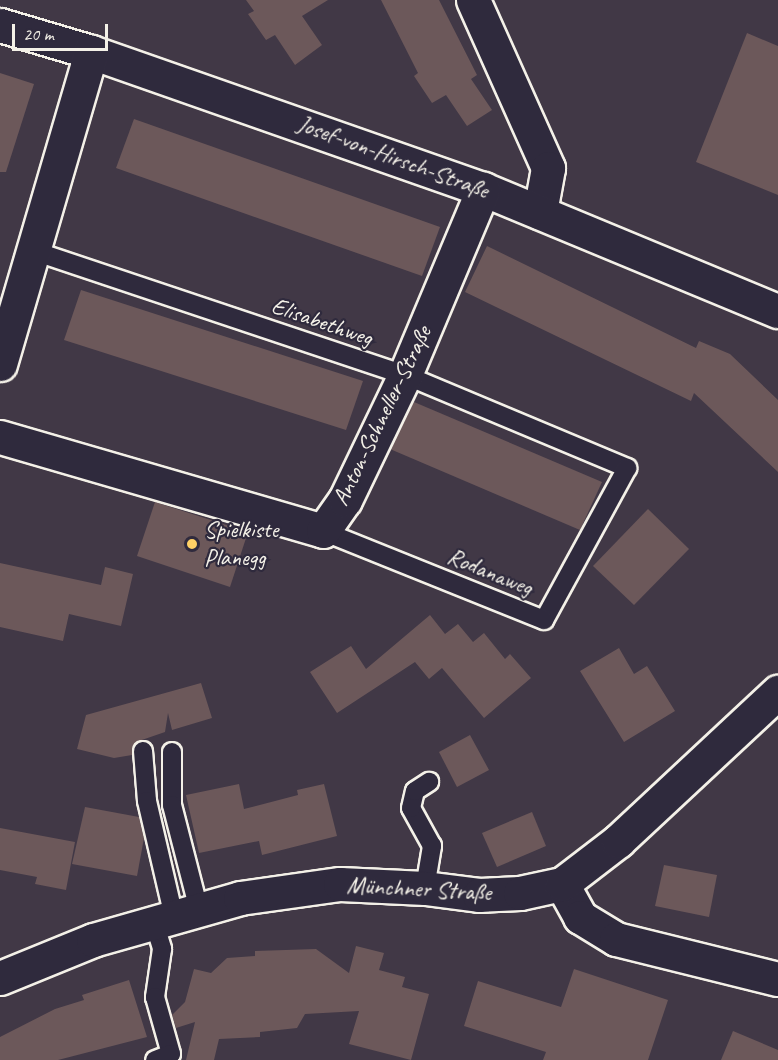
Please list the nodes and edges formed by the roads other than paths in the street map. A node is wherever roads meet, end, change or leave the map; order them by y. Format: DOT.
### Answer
graph roads {
  1 [pos="474,0"];
  2 [pos="0,25"];
  3 [pos="92,52"];
  4 [pos="483,189"];
  5 [pos="540,212"];
  6 [pos="31,250"];
  7 [pos="778,311"];
  8 [pos="0,364"];
  9 [pos="405,375"];
  10 [pos="0,437"];
  11 [pos="627,468"];
  12 [pos="323,531"];
  13 [pos="778,692"];
  14 [pos="143,751"];
  15 [pos="172,752"];
  16 [pos="429,782"];
  17 [pos="562,884"];
  18 [pos="425,888"];
  19 [pos="175,917"];
  20 [pos="0,978"];
  21 [pos="778,979"];
  22 [pos="155,1060"];
  1 -- 5 [label="street"];
  2 -- 3 [label="street, Josef-von-Hirsch-Straße"];
  3 -- 4 [label="street, Josef-von-Hirsch-Straße"];
  3 -- 6 [label="street"];
  4 -- 5 [label="street, Josef-von-Hirsch-Straße"];
  4 -- 9 [label="street, Anton-Schneller-Straße"];
  5 -- 7 [label="street, Josef-von-Hirsch-Straße"];
  6 -- 8 [label="street"];
  6 -- 9 [label="lane, Elisabethweg"];
  9 -- 11 [label="lane, Elisabethweg"];
  9 -- 12 [label="street, Anton-Schneller-Straße"];
  10 -- 12 [label="street, Anton-Schneller-Straße"];
  11 -- 12 [label="lane, Rodanaweg"];
  13 -- 17 [label="street, Münchner Straße"];
  14 -- 19 [label="lane"];
  15 -- 19 [label="lane"];
  16 -- 18 [label="lane"];
  17 -- 18 [label="street, Münchner Straße"];
  17 -- 21 [label="street"];
  18 -- 19 [label="street, Münchner Straße"];
  19 -- 20 [label="street, Münchner Straße"];
  19 -- 22 [label="lane"];
}
